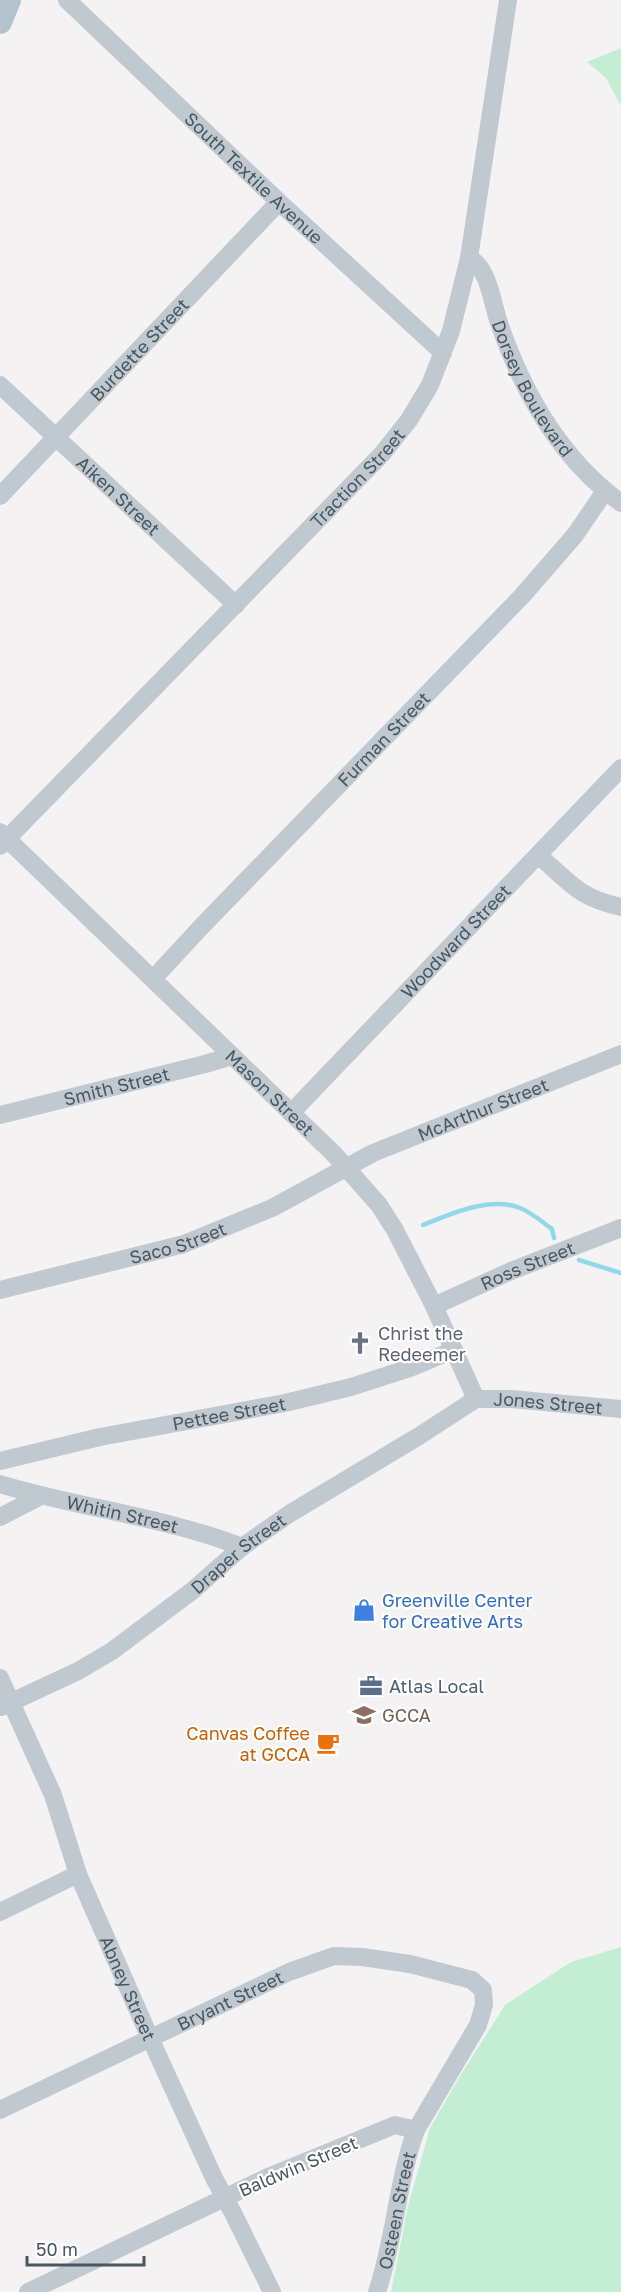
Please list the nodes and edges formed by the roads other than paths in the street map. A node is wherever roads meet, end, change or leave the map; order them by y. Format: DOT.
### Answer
graph roads {
  1 [pos="9,0"];
  2 [pos="67,0"];
  3 [pos="508,0"];
  4 [pos="0,22"];
  5 [pos="279,202"];
  6 [pos="469,258"];
  7 [pos="443,353"];
  8 [pos="0,385"];
  9 [pos="57,437"];
  10 [pos="605,491"];
  11 [pos="0,496"];
  12 [pos="621,503"];
  13 [pos="236,605"];
  14 [pos="621,768"];
  15 [pos="2,839"];
  16 [pos="538,855"];
  17 [pos="621,907"];
  18 [pos="153,979"];
  19 [pos="621,1054"];
  20 [pos="232,1056"];
  21 [pos="291,1113"];
  22 [pos="0,1115"];
  23 [pos="346,1167"];
  24 [pos="621,1228"];
  25 [pos="0,1290"];
  26 [pos="434,1306"];
  27 [pos="454,1350"];
  28 [pos="476,1399"];
  29 [pos="621,1409"];
  30 [pos="0,1461"];
  31 [pos="0,1484"];
  32 [pos="41,1496"];
  33 [pos="0,1517"];
  34 [pos="242,1548"];
  35 [pos="0,1678"];
  36 [pos="5,1705"];
  37 [pos="78,1874"];
  38 [pos="0,1912"];
  39 [pos="150,2038"];
  40 [pos="0,2110"];
  41 [pos="416,2130"];
  42 [pos="225,2198"];
  43 [pos="28,2292"];
  44 [pos="272,2292"];
  45 [pos="377,2292"];
  1 -- 4 [label="main road"];
  2 -- 5 [label="street, South Textile Avenue"];
  3 -- 6 [label="street, Traction Street"];
  5 -- 7 [label="street, South Textile Avenue"];
  5 -- 9 [label="street, Burdette Street"];
  6 -- 7 [label="street, Traction Street"];
  6 -- 10 [label="street, Dorsey Boulevard"];
  7 -- 13 [label="street, Traction Street"];
  8 -- 9 [label="street, Aiken Street"];
  9 -- 11 [label="street, Burdette Street"];
  9 -- 13 [label="street, Aiken Street"];
  10 -- 12 [label="street, Dorsey Boulevard"];
  10 -- 18 [label="street, Furman Street"];
  13 -- 15 [label="street, Traction Street"];
  14 -- 16 [label="street, Woodward Street"];
  15 -- 18 [label="street, Mason Street"];
  16 -- 17 [label="street"];
  16 -- 21 [label="street, Woodward Street"];
  18 -- 20 [label="street, Mason Street"];
  19 -- 23 [label="street, McArthur Street"];
  20 -- 21 [label="street, Mason Street"];
  20 -- 22 [label="street, Smith Street"];
  21 -- 23 [label="street, Mason Street"];
  23 -- 25 [label="street, Saco Street"];
  23 -- 26 [label="street, Mason Street"];
  24 -- 26 [label="street, Ross Street"];
  26 -- 27 [label="street, Mason Street"];
  27 -- 28 [label="street, Mason Street"];
  27 -- 30 [label="street, Pettee Street"];
  28 -- 29 [label="street, Jones Street"];
  28 -- 34 [label="street, Draper Street"];
  31 -- 32 [label="street, Whitin Street"];
  32 -- 33 [label="street"];
  32 -- 34 [label="street, Whitin Street"];
  34 -- 36 [label="street, Draper Street"];
  35 -- 36 [label="street, Abney Street"];
  36 -- 37 [label="street, Abney Street"];
  37 -- 38 [label="street"];
  37 -- 39 [label="street, Abney Street"];
  39 -- 40 [label="street, Bryant Street"];
  39 -- 41 [label="street, Bryant Street"];
  39 -- 42 [label="street, Abney Street"];
  41 -- 42 [label="street, Baldwin Street"];
  41 -- 45 [label="street, Osteen Street"];
  42 -- 43 [label="street, Baldwin Street"];
  42 -- 44 [label="street, Abney Street"];
}
